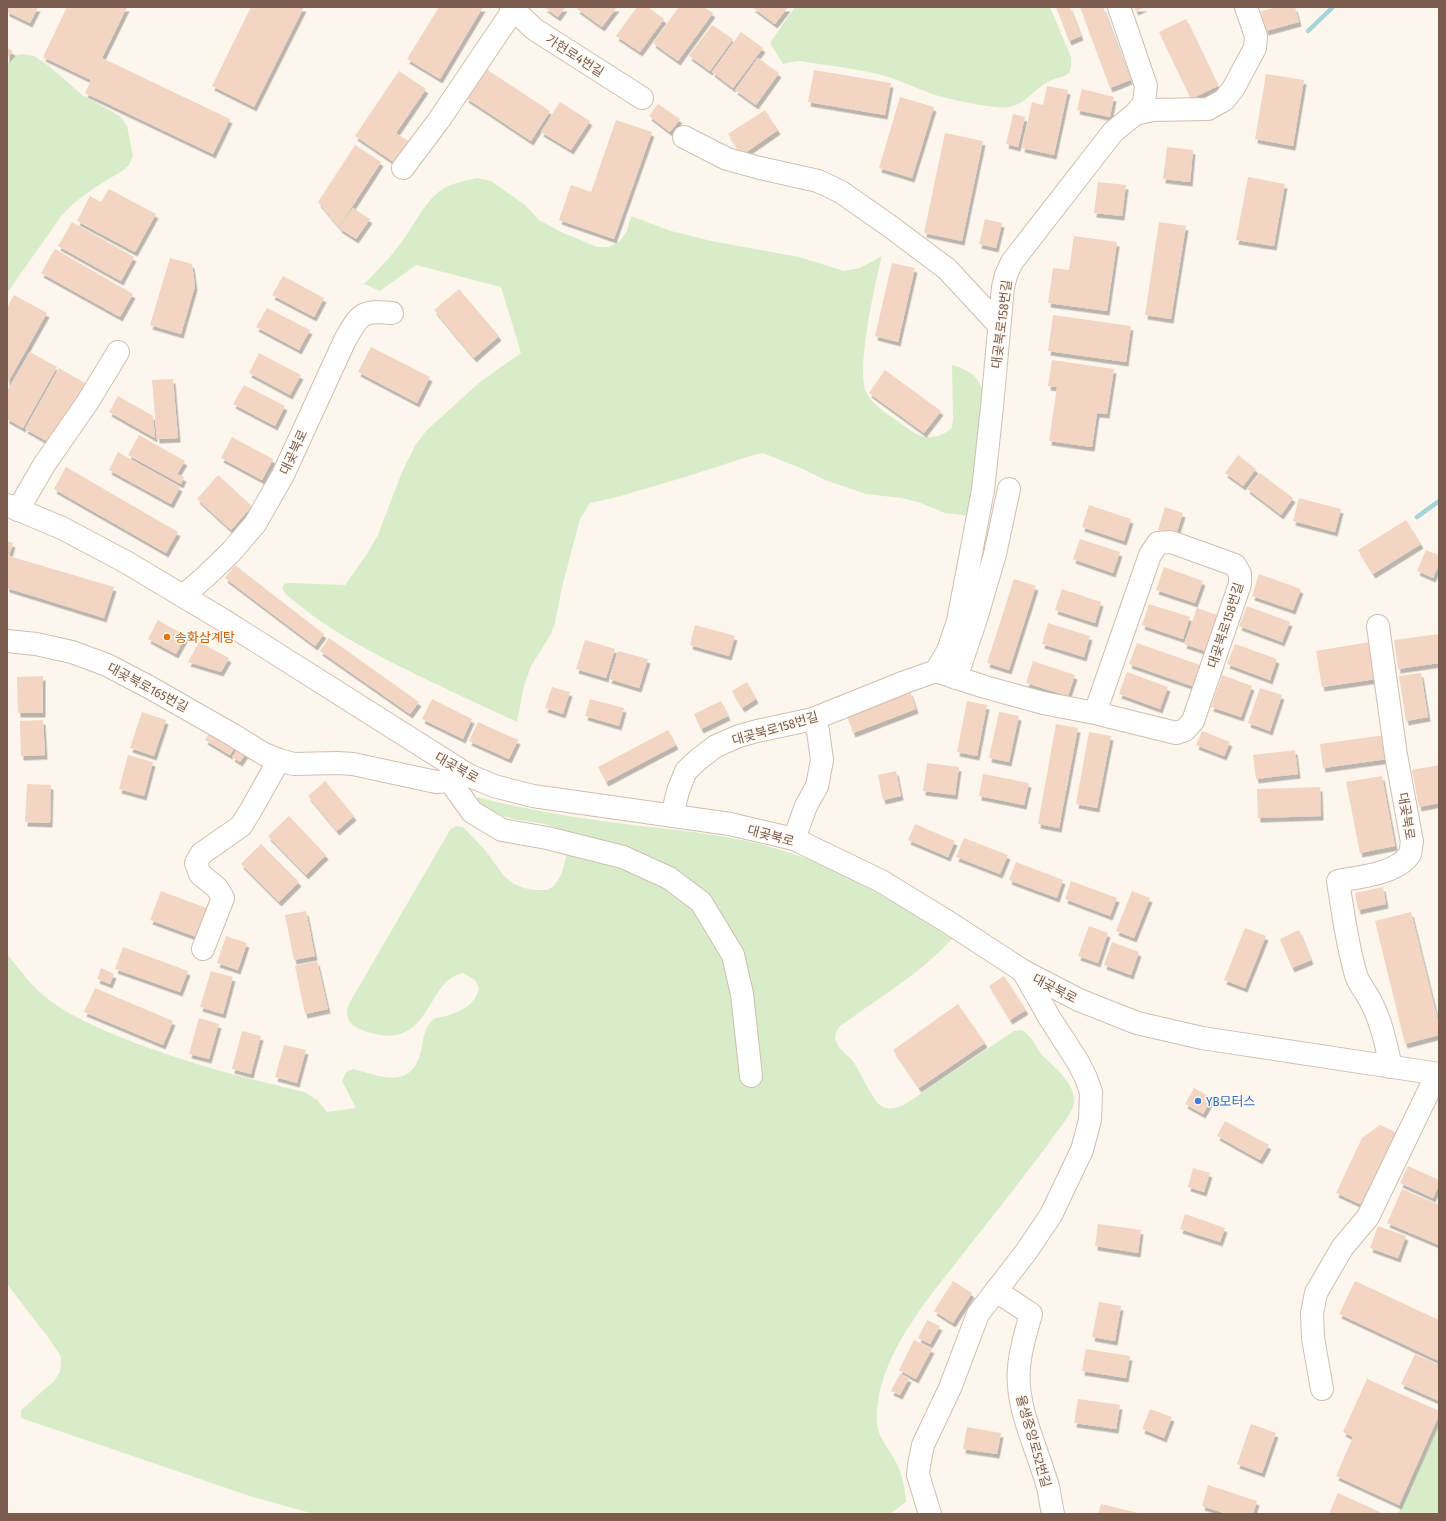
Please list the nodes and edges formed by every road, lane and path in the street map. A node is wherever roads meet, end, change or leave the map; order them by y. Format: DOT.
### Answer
graph roads {
  1 [pos="1119,7"];
  2 [pos="1246,7"];
  3 [pos="512,8"];
  4 [pos="642,98"];
  5 [pos="1135,114"];
  6 [pos="684,137"];
  7 [pos="403,168"];
  8 [pos="392,313"];
  9 [pos="999,325"];
  10 [pos="118,352"];
  11 [pos="1009,490"];
  12 [pos="13,508"];
  13 [pos="182,596"];
  14 [pos="1378,626"];
  15 [pos="7,641"];
  16 [pos="946,674"];
  17 [pos="1095,713"];
  18 [pos="813,720"];
  19 [pos="278,760"];
  20 [pos="459,778"];
  21 [pos="672,816"];
  22 [pos="794,839"];
  23 [pos="203,949"];
  24 [pos="1023,971"];
  25 [pos="1391,1067"];
  26 [pos="1438,1074"];
  27 [pos="751,1076"];
  28 [pos="996,1291"];
  29 [pos="1322,1389"];
  30 [pos="930,1514"];
  31 [pos="1053,1514"];
  1 -- 5 [label="street"];
  2 -- 5 [label="street, 대곶북로158번길"];
  3 -- 4 [label="street, 가현로4번길"];
  3 -- 7 [label="street"];
  5 -- 9 [label="street, 대곶북로158번길"];
  6 -- 9 [label="street"];
  8 -- 13 [label="street, 대곶북로"];
  9 -- 16 [label="street, 대곶북로158번길"];
  10 -- 12 [label="street"];
  11 -- 16 [label="street"];
  12 -- 13 [label="street, 대곶북로"];
  13 -- 20 [label="street, 대곶북로"];
  14 -- 25 [label="street, 대곶북로"];
  15 -- 19 [label="street, 대곶북로165번길"];
  16 -- 17 [label="street, 대곶북로158번길"];
  16 -- 18 [label="street, 대곶북로158번길"];
  17 -- 17 [label="street, 대곶북로158번길"];
  18 -- 21 [label="street, 대곶북로158번길"];
  18 -- 22 [label="street"];
  19 -- 20 [label="street, 대곶북로165번길"];
  19 -- 23 [label="street"];
  20 -- 21 [label="street, 대곶북로"];
  20 -- 27 [label="street, 대곶북로"];
  21 -- 22 [label="street, 대곶북로"];
  22 -- 24 [label="street, 대곶북로"];
  24 -- 25 [label="street, 대곶북로"];
  24 -- 28 [label="street"];
  25 -- 26 [label="street, 대곶북로"];
  26 -- 29 [label="street"];
  28 -- 30 [label="street"];
  28 -- 31 [label="street, 율생중앙로52번길"];
}
